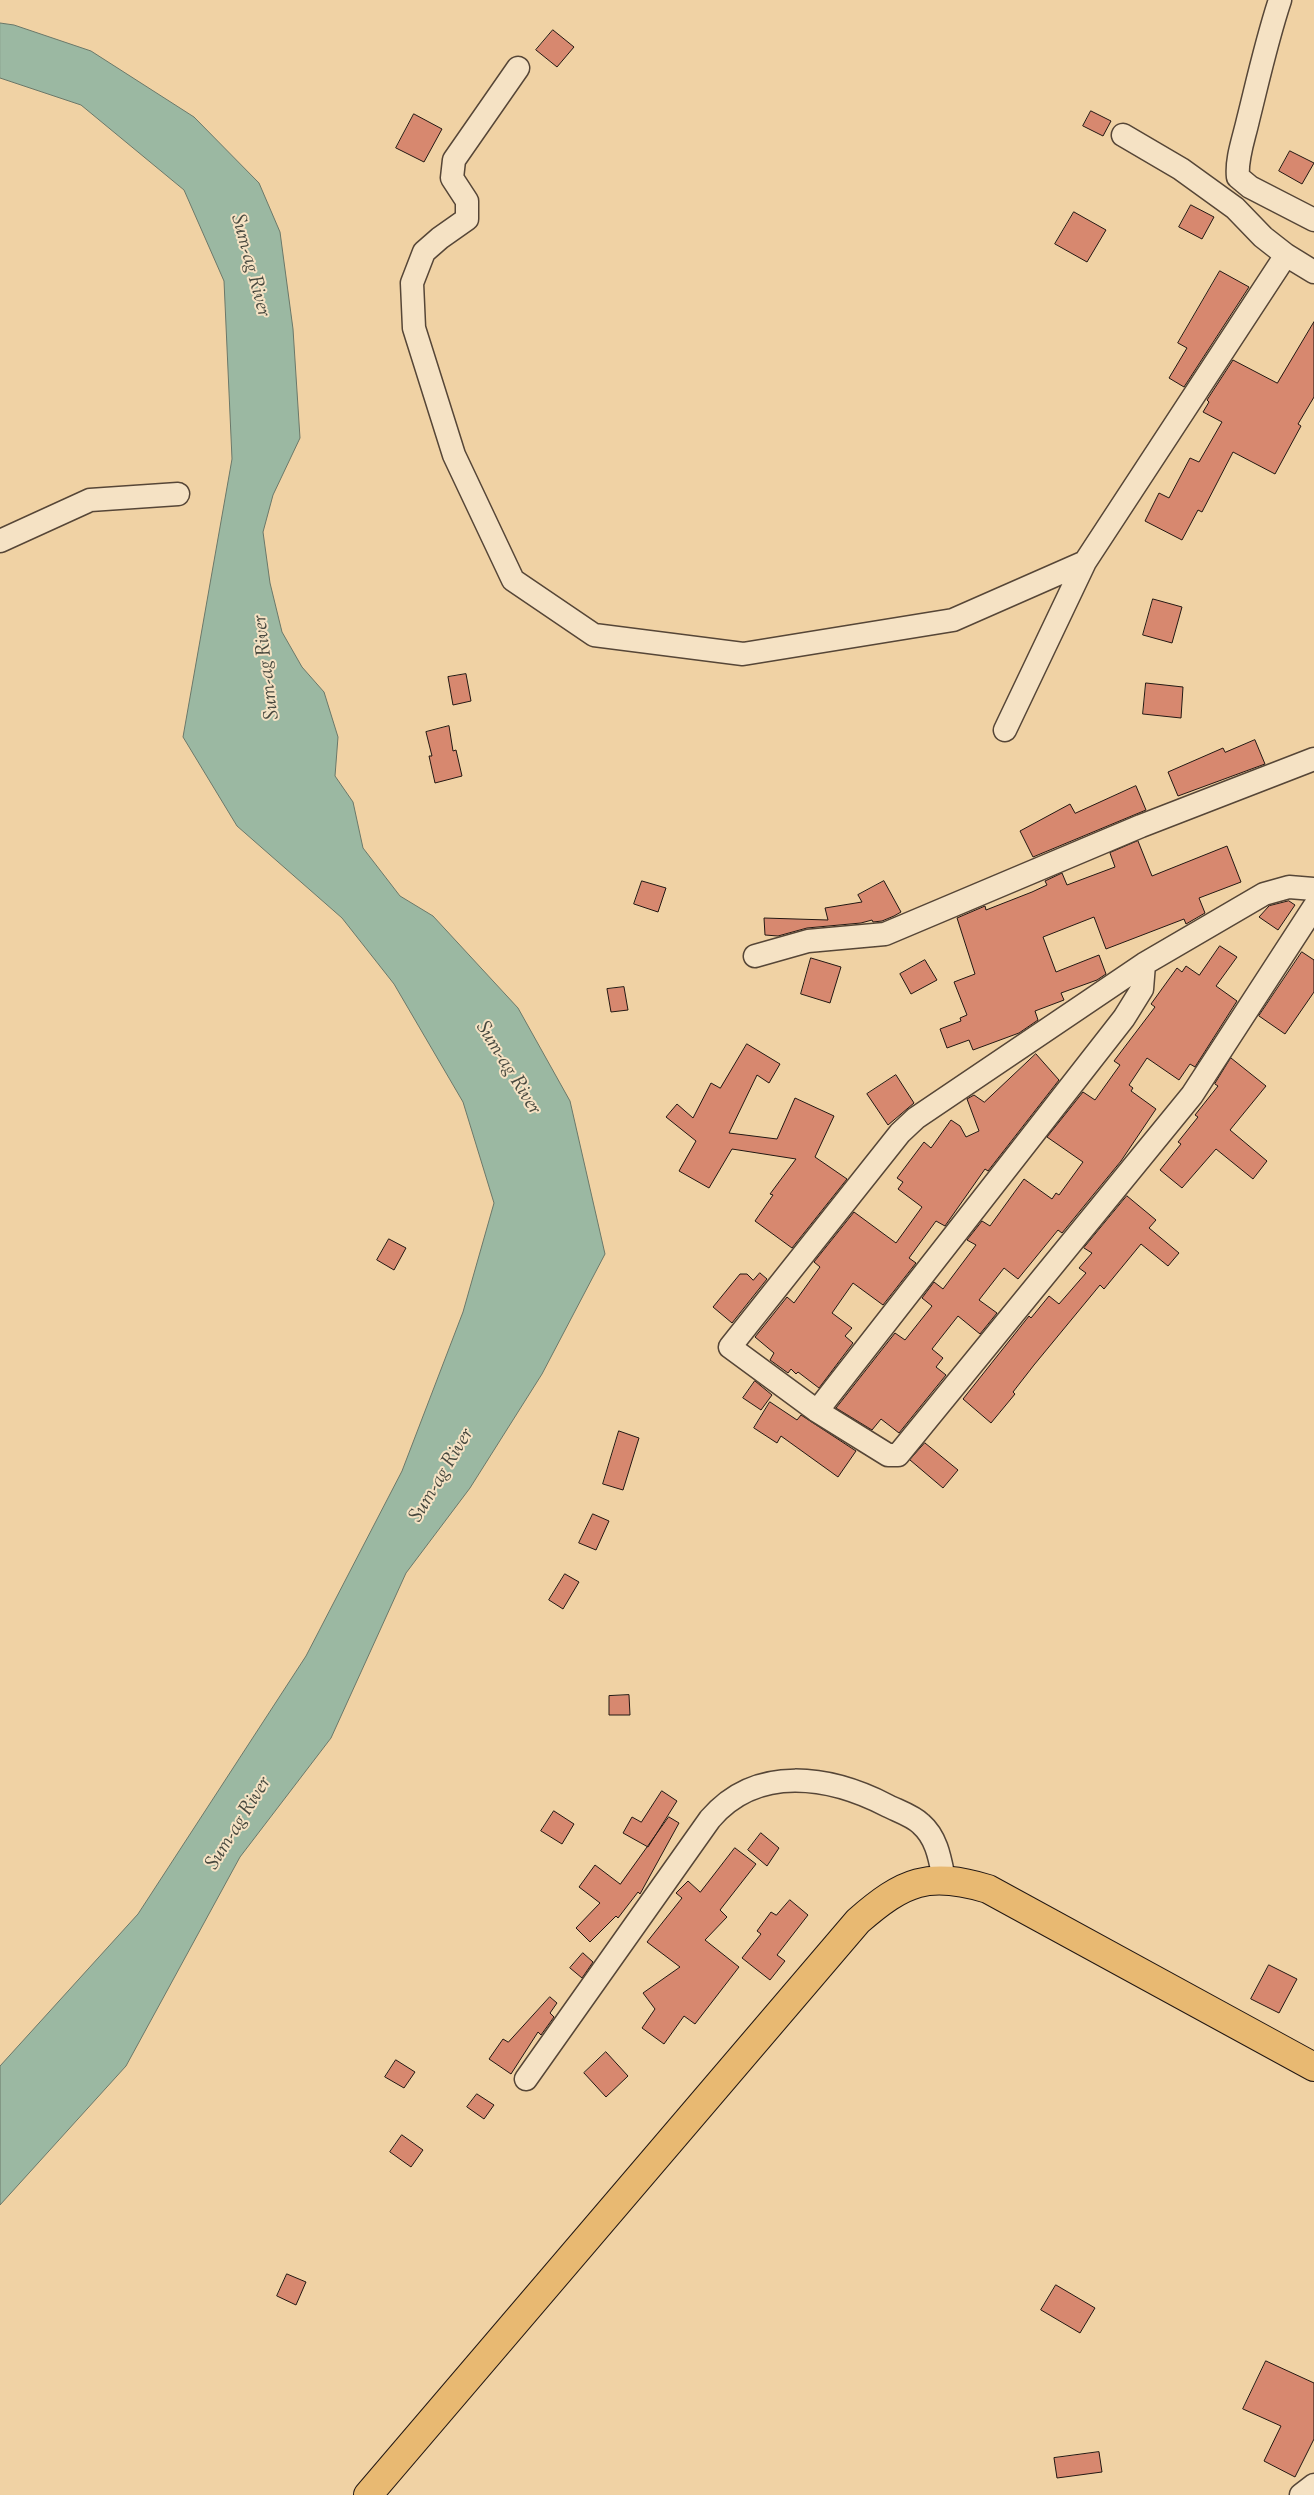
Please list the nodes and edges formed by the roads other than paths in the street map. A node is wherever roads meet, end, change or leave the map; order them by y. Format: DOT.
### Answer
graph roads {
  1 [pos="1280,0"];
  2 [pos="518,68"];
  3 [pos="1123,134"];
  4 [pos="1314,220"];
  5 [pos="1286,255"];
  6 [pos="1314,272"];
  7 [pos="178,494"];
  8 [pos="0,541"];
  9 [pos="1085,562"];
  10 [pos="1005,730"];
  11 [pos="1314,759"];
  12 [pos="1314,888"];
  13 [pos="1314,907"];
  14 [pos="755,956"];
  15 [pos="1144,964"];
  16 [pos="817,1411"];
  17 [pos="944,1879"];
  18 [pos="1314,2067"];
  19 [pos="526,2079"];
  20 [pos="1314,2485"];
  21 [pos="368,2495"];
  22 [pos="1301,2495"];
  1 -- 4 [label="street"];
  2 -- 9 [label="street"];
  3 -- 5 [label="street"];
  5 -- 6 [label="street"];
  5 -- 9 [label="street"];
  7 -- 8 [label="street"];
  9 -- 10 [label="street"];
  11 -- 14 [label="street"];
  12 -- 15 [label="street"];
  13 -- 16 [label="street"];
  15 -- 16 [label="street"];
  15 -- 16 [label="street"];
  17 -- 18 [label="main road"];
  17 -- 19 [label="street"];
  17 -- 21 [label="main road"];
  20 -- 22 [label="street"];
}
